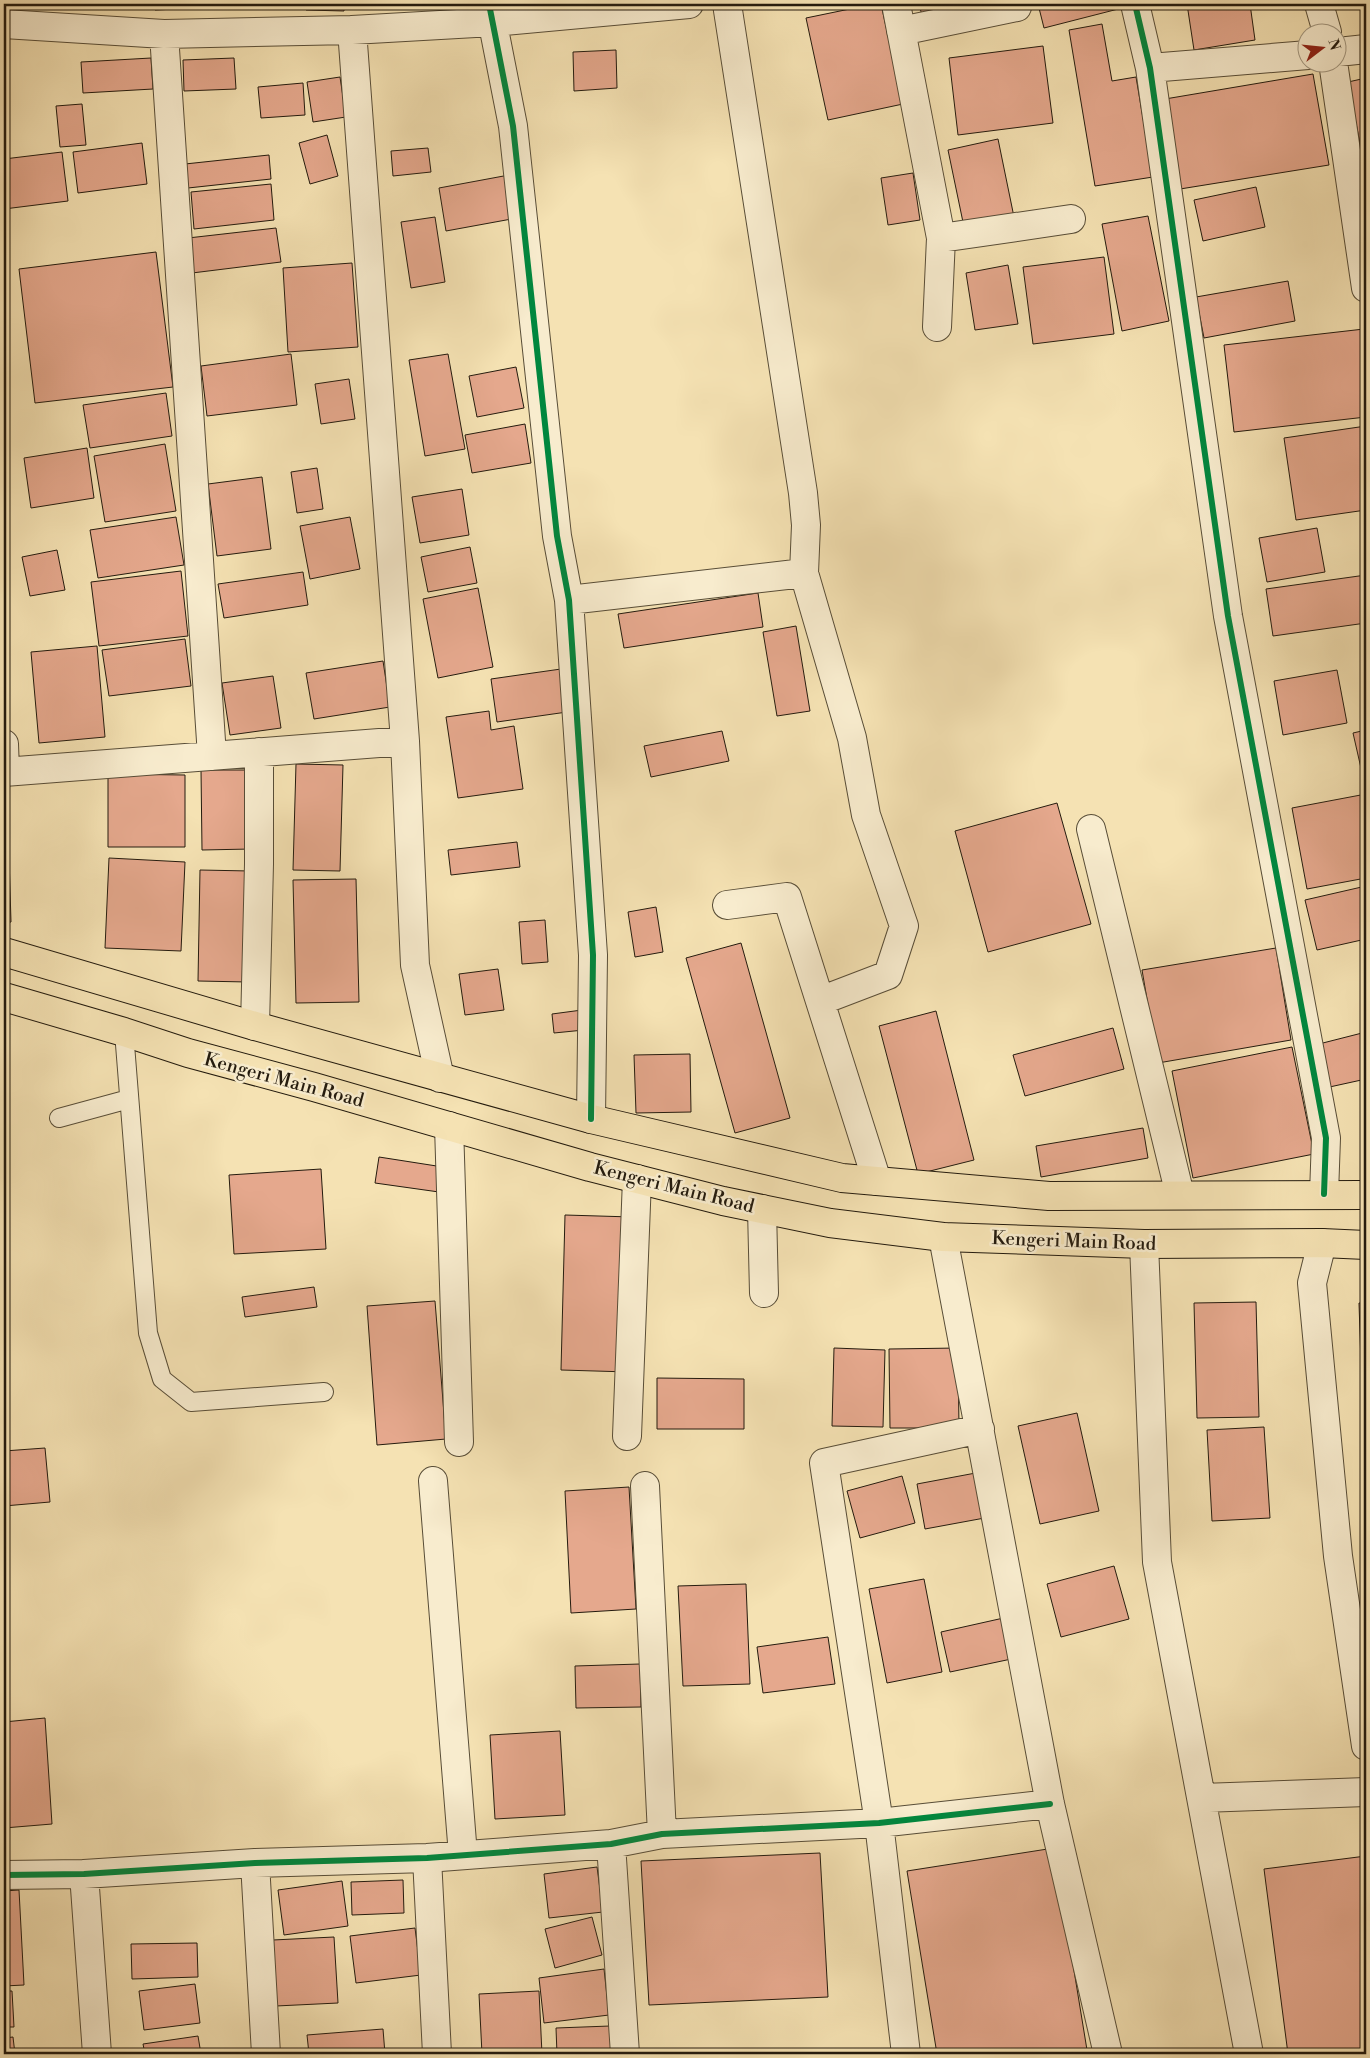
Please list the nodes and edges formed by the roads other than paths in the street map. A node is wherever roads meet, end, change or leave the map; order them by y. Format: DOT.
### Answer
graph roads {
  1 [pos="689,4"];
  2 [pos="726,4"];
  3 [pos="896,4"];
  4 [pos="1135,4"];
  5 [pos="1320,4"];
  6 [pos="1017,7"];
  7 [pos="491,13"];
  8 [pos="1324,22"];
  9 [pos="4,24"];
  10 [pos="352,30"];
  11 [pos="901,31"];
  12 [pos="164,34"];
  13 [pos="1366,49"];
  14 [pos="1348,51"];
  15 [pos="1298,56"];
  16 [pos="1150,68"];
  17 [pos="1335,72"];
  18 [pos="1070,219"];
  19 [pos="941,238"];
  20 [pos="1364,258"];
  21 [pos="1366,288"];
  22 [pos="937,327"];
  23 [pos="804,573"];
  24 [pos="569,600"];
  25 [pos="405,741"];
  26 [pos="4,744"];
  27 [pos="259,752"];
  28 [pos="212,756"];
  29 [pos="4,772"];
  30 [pos="1091,829"];
  31 [pos="727,905"];
  32 [pos="4,952"];
  33 [pos="4,997"];
  34 [pos="820,1001"];
  35 [pos="255,1026"];
  36 [pos="124,1032"];
  37 [pos="440,1078"];
  38 [pos="129,1099"];
  39 [pos="59,1118"];
  40 [pos="591,1118"];
  41 [pos="449,1126"];
  42 [pos="637,1179"];
  43 [pos="877,1181"];
  44 [pos="1324,1194"];
  45 [pos="1180,1195"];
  46 [pos="1366,1195"];
  47 [pos="762,1209"];
  48 [pos="944,1237"];
  49 [pos="1322,1243"];
  50 [pos="1144,1244"];
  51 [pos="1366,1245"];
  52 [pos="764,1293"];
  53 [pos="324,1392"];
  54 [pos="980,1429"];
  55 [pos="627,1436"];
  56 [pos="459,1442"];
  57 [pos="433,1481"];
  58 [pos="645,1486"];
  59 [pos="1366,1746"];
  60 [pos="1366,1792"];
  61 [pos="1202,1798"];
  62 [pos="1050,1804"];
  63 [pos="879,1823"];
  64 [pos="662,1834"];
  65 [pos="611,1844"];
  66 [pos="462,1855"];
  67 [pos="427,1858"];
  68 [pos="255,1863"];
  69 [pos="84,1874"];
  70 [pos="4,1875"];
  71 [pos="97,2054"];
  72 [pos="266,2054"];
  73 [pos="437,2054"];
  74 [pos="625,2054"];
  75 [pos="906,2054"];
  76 [pos="1108,2054"];
  77 [pos="1249,2054"];
  1 -- 7 [label="street"];
  2 -- 23 [label="street"];
  3 -- 11 [label="street"];
  4 -- 16 [label="street"];
  5 -- 8 [label="street"];
  6 -- 11 [label="street"];
  7 -- 10 [label="street"];
  7 -- 24 [label="street"];
  9 -- 12 [label="street"];
  10 -- 12 [label="street"];
  10 -- 25 [label="street"];
  11 -- 19 [label="street"];
  12 -- 28 [label="street"];
  13 -- 14 [label="street"];
  15 -- 16 [label="street"];
  16 -- 44 [label="street"];
  17 -- 20 [label="street"];
  18 -- 19 [label="street"];
  19 -- 22 [label="street"];
  20 -- 21 [label="street"];
  23 -- 24 [label="street"];
  23 -- 34 [label="street"];
  24 -- 40 [label="street"];
  25 -- 27 [label="street"];
  25 -- 37 [label="street"];
  26 -- 29 [label="street"];
  27 -- 28 [label="street"];
  27 -- 35 [label="street"];
  28 -- 29 [label="street"];
  30 -- 45 [label="street"];
  31 -- 34 [label="street"];
  32 -- 35 [label="main road"];
  33 -- 36 [label="main road, Kengeri Main Road"];
  34 -- 43 [label="street"];
  35 -- 37 [label="main road"];
  36 -- 38 [label="lane"];
  36 -- 41 [label="main road, Kengeri Main Road"];
  37 -- 40 [label="main road"];
  38 -- 39 [label="lane"];
  38 -- 53 [label="lane"];
  40 -- 43 [label="main road"];
  41 -- 42 [label="main road, Kengeri Main Road"];
  41 -- 56 [label="street"];
  42 -- 47 [label="main road, Kengeri Main Road"];
  42 -- 55 [label="street"];
  43 -- 45 [label="main road"];
  44 -- 45 [label="main road"];
  44 -- 46 [label="main road"];
  47 -- 48 [label="main road, Kengeri Main Road"];
  47 -- 52 [label="street"];
  48 -- 50 [label="main road, Kengeri Main Road"];
  48 -- 54 [label="street"];
  49 -- 50 [label="main road, Kengeri Main Road"];
  49 -- 51 [label="main road, Kengeri Main Road"];
  49 -- 59 [label="street"];
  50 -- 61 [label="street"];
  54 -- 62 [label="street"];
  54 -- 63 [label="street"];
  57 -- 66 [label="street"];
  58 -- 64 [label="street"];
  60 -- 61 [label="street"];
  61 -- 77 [label="street"];
  62 -- 63 [label="street"];
  62 -- 76 [label="street"];
  63 -- 64 [label="street"];
  63 -- 75 [label="street"];
  64 -- 65 [label="street"];
  65 -- 66 [label="street"];
  65 -- 74 [label="street"];
  66 -- 67 [label="street"];
  67 -- 68 [label="street"];
  67 -- 73 [label="street"];
  68 -- 69 [label="street"];
  68 -- 72 [label="street"];
  69 -- 70 [label="street"];
  69 -- 71 [label="street"];
}
